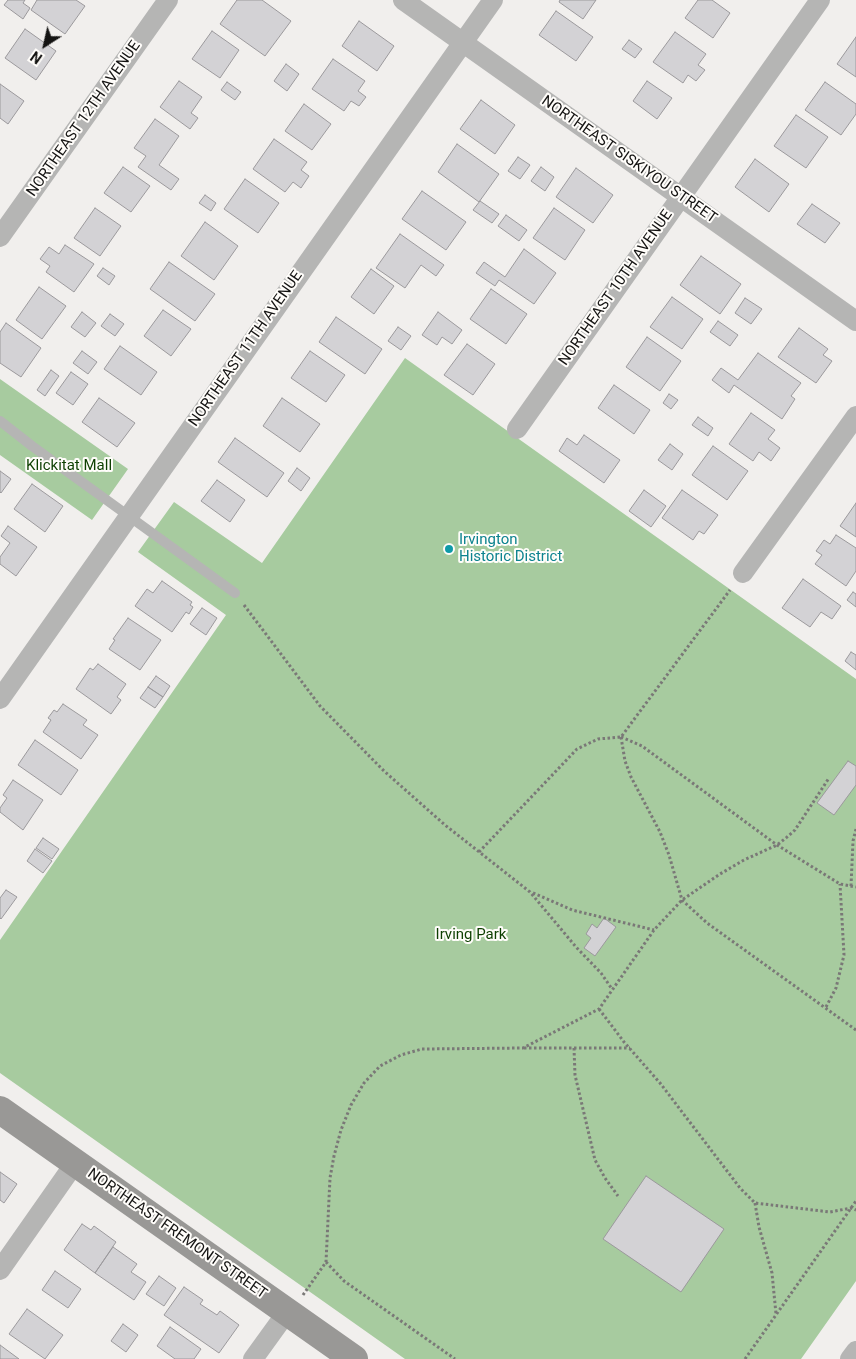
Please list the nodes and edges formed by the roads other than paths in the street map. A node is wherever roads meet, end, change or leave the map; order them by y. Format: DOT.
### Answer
graph roads {
  1 [pos="168,0"];
  2 [pos="403,0"];
  3 [pos="493,0"];
  4 [pos="820,0"];
  5 [pos="463,43"];
  6 [pos="681,197"];
  7 [pos="0,237"];
  8 [pos="856,321"];
  9 [pos="856,416"];
  10 [pos="0,421"];
  11 [pos="517,429"];
  12 [pos="128,516"];
  13 [pos="743,574"];
  14 [pos="235,593"];
  15 [pos="0,699"];
  16 [pos="0,1110"];
  17 [pos="75,1163"];
  18 [pos="0,1270"];
  19 [pos="287,1312"];
  20 [pos="856,1351"];
  21 [pos="253,1359"];
  22 [pos="354,1359"];
  23 [pos="850,1359"];
  1 -- 7 [label="street, NORTHEAST 12TH AVENUE"];
  2 -- 5 [label="street, NORTHEAST SISKIYOU STREET"];
  3 -- 5 [label="street, NORTHEAST 11TH AVENUE"];
  4 -- 6 [label="street, NORTHEAST 10TH AVENUE"];
  5 -- 6 [label="street, NORTHEAST SISKIYOU STREET"];
  5 -- 12 [label="street, NORTHEAST 11TH AVENUE"];
  6 -- 8 [label="street, NORTHEAST SISKIYOU STREET"];
  6 -- 11 [label="street, NORTHEAST 10TH AVENUE"];
  9 -- 13 [label="street"];
  10 -- 12 [label="lane"];
  12 -- 14 [label="lane"];
  12 -- 15 [label="street, NORTHEAST 11TH AVENUE"];
  16 -- 17 [label="main road, NORTHEAST FREMONT STREET"];
  17 -- 18 [label="street"];
  17 -- 19 [label="main road, NORTHEAST FREMONT STREET"];
  19 -- 21 [label="street"];
  19 -- 22 [label="main road, NORTHEAST FREMONT STREET"];
  20 -- 23 [label="street"];
}
